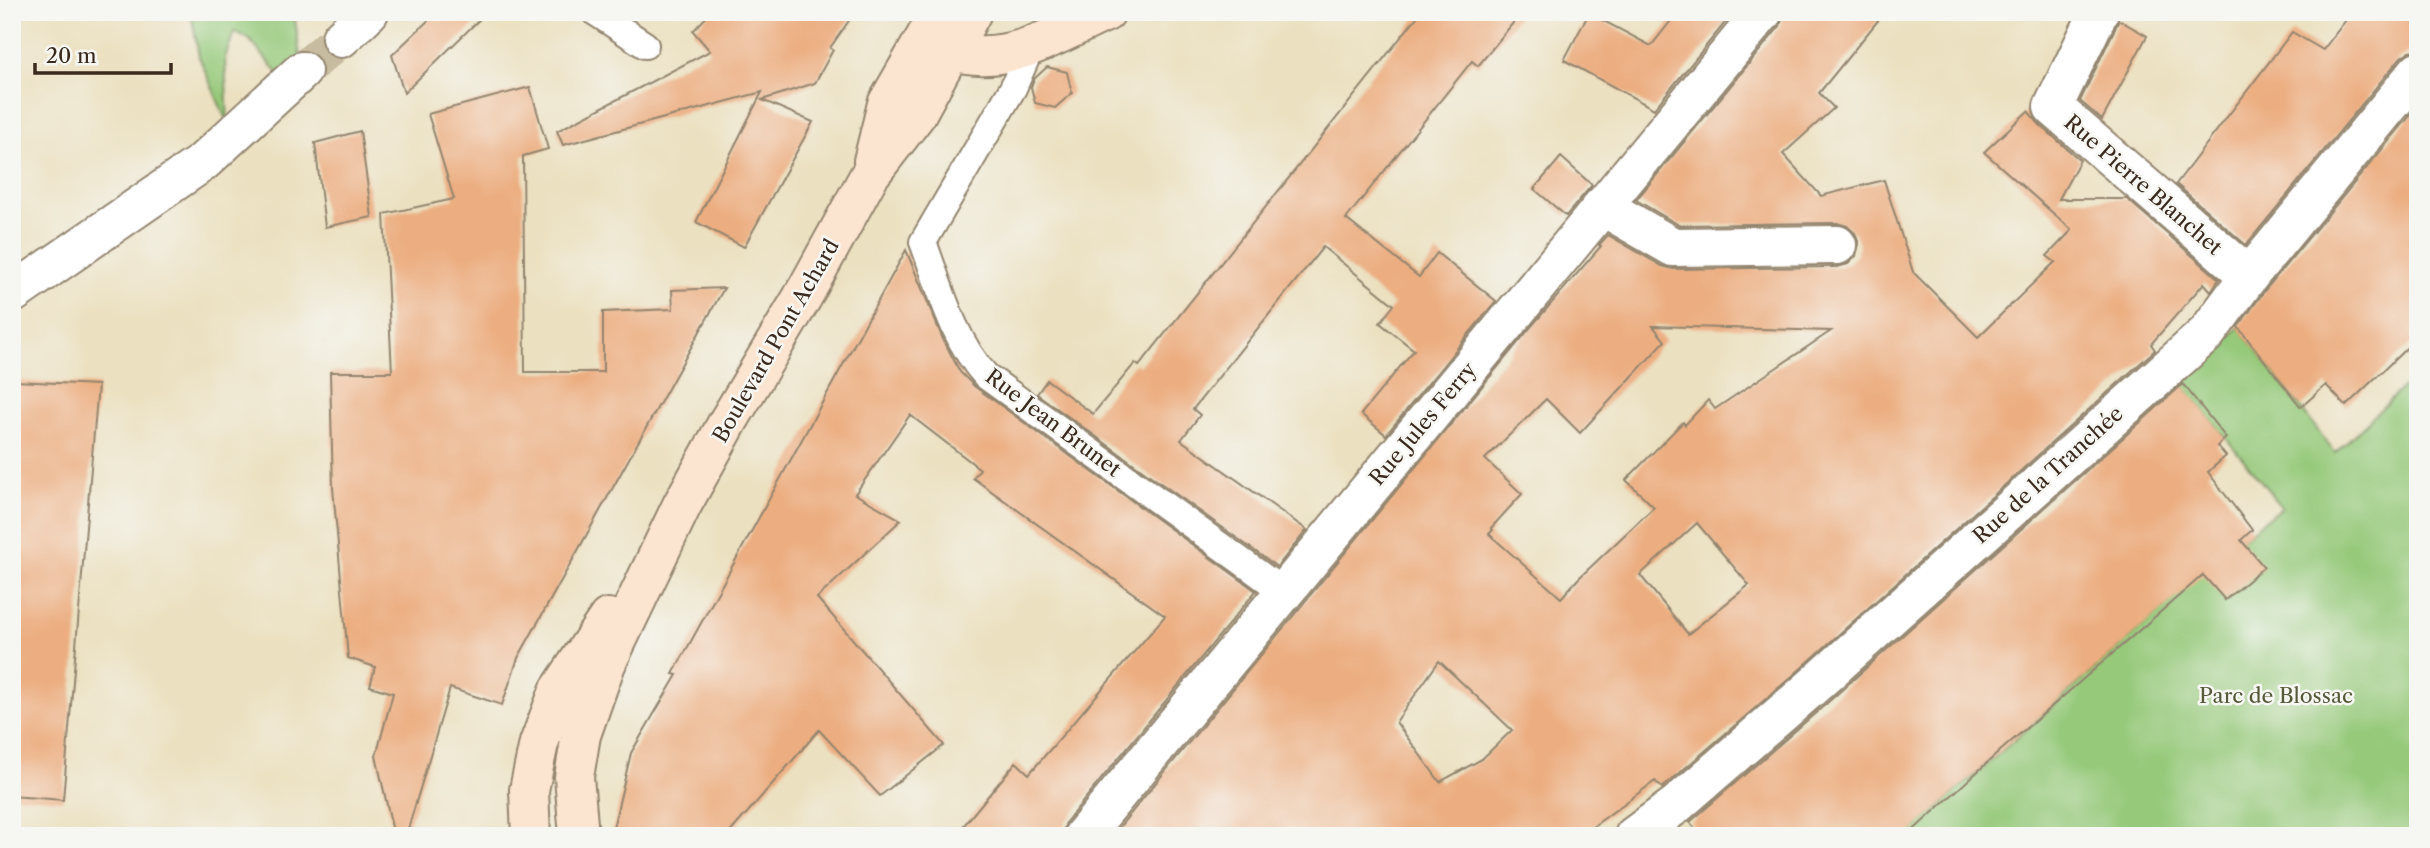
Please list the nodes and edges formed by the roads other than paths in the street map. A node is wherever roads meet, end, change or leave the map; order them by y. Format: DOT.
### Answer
graph roads {
  1 [pos="369,12"];
  2 [pos="595,12"];
  3 [pos="972,12"];
  4 [pos="1106,12"];
  5 [pos="1763,12"];
  6 [pos="2099,12"];
  7 [pos="939,35"];
  8 [pos="341,38"];
  9 [pos="645,45"];
  10 [pos="1031,47"];
  11 [pos="302,71"];
  12 [pos="2418,71"];
  13 [pos="1602,206"];
  14 [pos="1837,245"];
  15 [pos="2249,276"];
  16 [pos="12,294"];
  17 [pos="682,505"];
  18 [pos="1284,592"];
  19 [pos="531,836"];
  20 [pos="579,836"];
  21 [pos="1083,836"];
  22 [pos="1634,836"];
  1 -- 8 [label="street"];
  2 -- 9 [label="lane"];
  3 -- 7 [label="main road, Boulevard Pont Achard"];
  4 -- 10 [label="main road"];
  5 -- 13 [label="street, Rue Jules Ferry"];
  6 -- 15 [label="street, Rue Pierre Blanchet"];
  7 -- 10 [label="main road"];
  7 -- 17 [label="main road, Boulevard Pont Achard"];
  10 -- 18 [label="lane, Rue Jean Brunet"];
  11 -- 16 [label="street"];
  12 -- 15 [label="street, Rue de la Tranchée"];
  13 -- 14 [label="street"];
  13 -- 18 [label="street, Rue Jules Ferry"];
  15 -- 22 [label="street, Rue de la Tranchée"];
  17 -- 19 [label="main road, Boulevard Pont Achard"];
  17 -- 20 [label="main road, Boulevard Pont Achard"];
  18 -- 21 [label="street, Rue Jules Ferry"];
}
